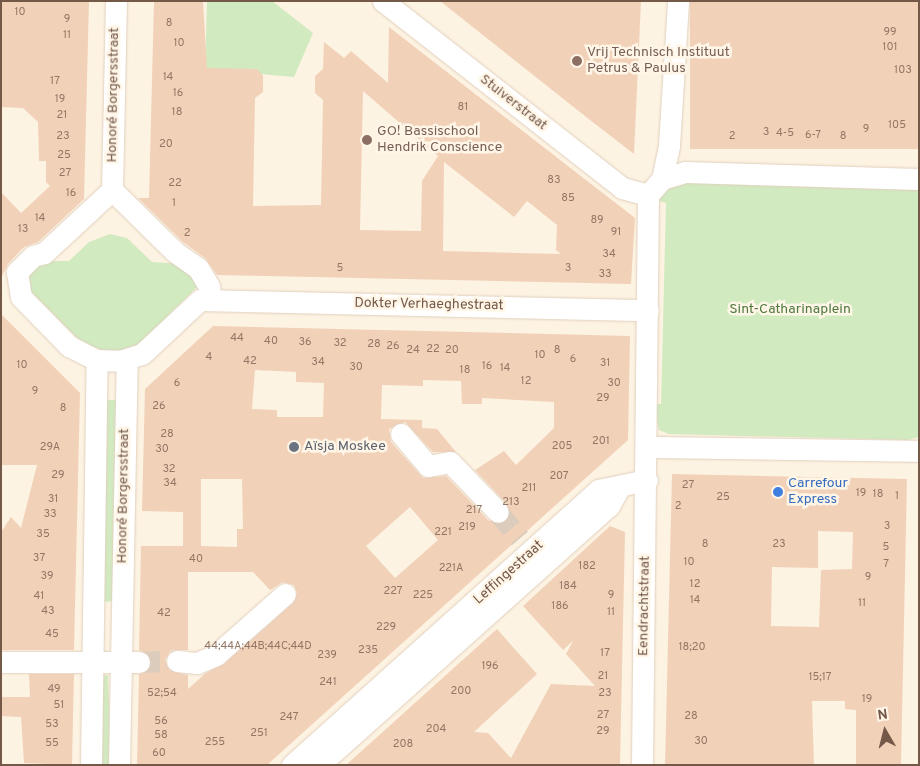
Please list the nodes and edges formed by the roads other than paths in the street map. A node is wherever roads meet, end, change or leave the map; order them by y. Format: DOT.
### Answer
graph roads {
  1 [pos="116,1"];
  2 [pos="383,1"];
  3 [pos="678,1"];
  4 [pos="662,179"];
  5 [pos="919,179"];
  6 [pos="112,190"];
  7 [pos="648,195"];
  8 [pos="11,296"];
  9 [pos="211,300"];
  10 [pos="648,310"];
  11 [pos="97,360"];
  12 [pos="127,360"];
  13 [pos="400,434"];
  14 [pos="648,447"];
  15 [pos="919,451"];
  16 [pos="647,480"];
  17 [pos="620,486"];
  18 [pos="498,512"];
  19 [pos="285,594"];
  20 [pos="93,632"];
  21 [pos="122,632"];
  22 [pos="93,661"];
  23 [pos="177,661"];
  24 [pos="1,662"];
  25 [pos="130,662"];
  26 [pos="407,675"];
  27 [pos="92,765"];
  28 [pos="119,765"];
  29 [pos="292,765"];
  30 [pos="319,765"];
  31 [pos="642,765"];
  1 -- 6 [label="street, Honoré Borgersstraat"];
  2 -- 7 [label="street, Stuiverstraat"];
  3 -- 4 [label="street"];
  4 -- 5 [label="street"];
  4 -- 7 [label="street"];
  6 -- 8 [label="street"];
  6 -- 9 [label="street"];
  7 -- 10 [label="street"];
  8 -- 11 [label="street"];
  9 -- 10 [label="street, Dokter Verhaeghestraat"];
  9 -- 12 [label="street"];
  10 -- 14 [label="street"];
  11 -- 12 [label="street"];
  11 -- 20 [label="street, Honoré Borgersstraat"];
  12 -- 21 [label="street, Honoré Borgersstraat"];
  13 -- 18 [label="street"];
  14 -- 15 [label="street"];
  14 -- 16 [label="street, Eendrachtstraat"];
  16 -- 17 [label="street, Leffingestraat"];
  16 -- 31 [label="street, Eendrachtstraat"];
  17 -- 26 [label="street, Leffingestraat"];
  17 -- 26 [label="street, Leffingestraat"];
  19 -- 23 [label="street"];
  20 -- 21 [label="street"];
  20 -- 22 [label="street, Honoré Borgersstraat"];
  21 -- 25 [label="street, Honoré Borgersstraat"];
  22 -- 24 [label="street"];
  22 -- 25 [label="street"];
  22 -- 27 [label="street, Honoré Borgersstraat"];
  25 -- 28 [label="street, Honoré Borgersstraat"];
  26 -- 29 [label="street, Leffingestraat"];
  26 -- 30 [label="street, Leffingestraat"];
}
